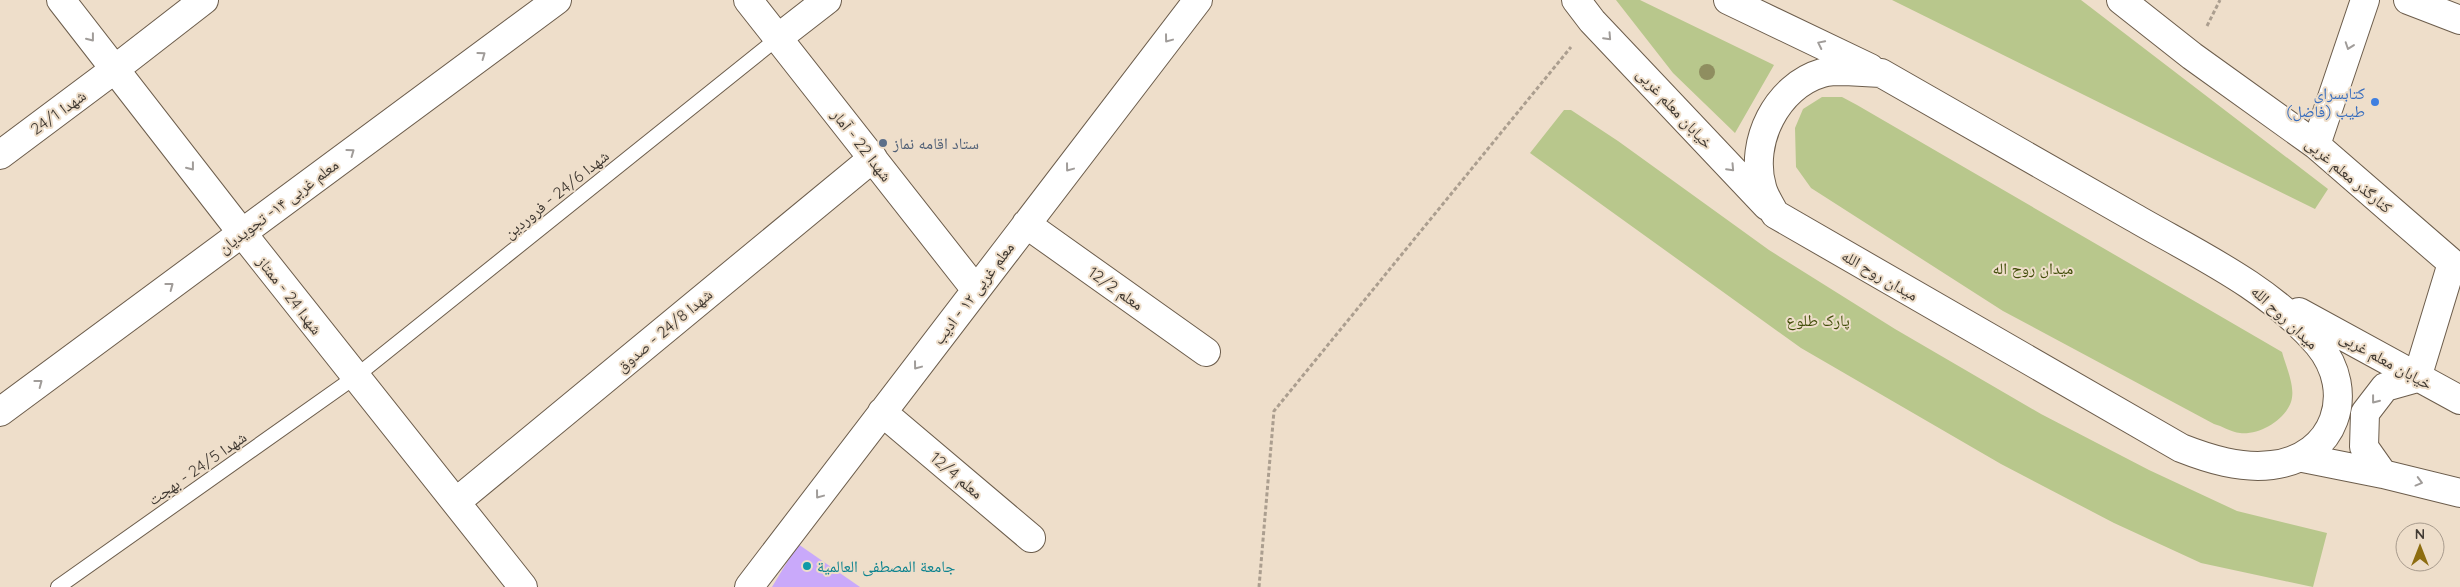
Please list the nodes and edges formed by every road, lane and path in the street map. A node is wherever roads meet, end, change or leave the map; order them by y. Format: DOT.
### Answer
graph roads {
  1 [pos="61,0"];
  2 [pos="204,0"];
  3 [pos="557,0"];
  4 [pos="748,0"];
  5 [pos="827,0"];
  6 [pos="1198,0"];
  7 [pos="1728,0"];
  8 [pos="2121,0"];
  9 [pos="2365,0"];
  10 [pos="2408,0"];
  11 [pos="1584,10"];
  12 [pos="2460,20"];
  13 [pos="778,38"];
  14 [pos="115,69"];
  15 [pos="1881,73"];
  16 [pos="2316,145"];
  17 [pos="0,154"];
  18 [pos="873,158"];
  19 [pos="1775,214"];
  20 [pos="1026,224"];
  21 [pos="242,233"];
  22 [pos="976,290"];
  23 [pos="2261,290"];
  24 [pos="1206,352"];
  25 [pos="355,377"];
  26 [pos="2417,378"];
  27 [pos="2460,400"];
  28 [pos="0,412"];
  29 [pos="882,412"];
  30 [pos="2303,458"];
  31 [pos="2383,474"];
  32 [pos="2460,494"];
  33 [pos="456,502"];
  34 [pos="1031,538"];
  35 [pos="58,587"];
  36 [pos="523,587"];
  37 [pos="749,587"];
  38 [pos="1259,587"];
  1 -- 14 [label="street, شهدا 24 - ممتاز, one-way"];
  2 -- 14 [label="street, شهدا 24/1"];
  21 -- 3 [label="street, معلم غربی ۱۴- تجویدیان, one-way"];
  4 -- 13 [label="street, شهدا 22 - آمار"];
  5 -- 13 [label="street"];
  6 -- 20 [label="street, معلم غربی ۱۲ - ادیب, one-way"];
  15 -- 7 [label="street, one-way"];
  8 -- 16 [label="street, کنارگذر معلم غربی"];
  9 -- 16 [label="street, one-way"];
  10 -- 12 [label="street"];
  11 -- 19 [label="street, خیابان معلم غربی, one-way"];
  11 -- 38 [label="path"];
  13 -- 18 [label="street, شهدا 22 - آمار"];
  13 -- 25 [label="lane, شهدا 24/6 - فروردین"];
  14 -- 17 [label="street, شهدا 24/1"];
  14 -- 21 [label="street, شهدا 24 - ممتاز, one-way"];
  15 -- 19 [label="street, میدان روح الله"];
  15 -- 23 [label="street, میدان روح الله"];
  16 -- 26 [label="street, کنارگذر معلم غربی"];
  18 -- 22 [label="street, شهدا 22 - آمار"];
  18 -- 33 [label="street, شهدا 24/8 - صدوق"];
  19 -- 30 [label="street, میدان روح الله"];
  20 -- 22 [label="street, معلم غربی ۱۲ - ادیب"];
  20 -- 24 [label="street, معلم 12/2"];
  21 -- 25 [label="street, شهدا 24 - ممتاز"];
  28 -- 21 [label="street, معلم غربی ۱۴- تجویدیان, one-way"];
  22 -- 29 [label="street, معلم غربی ۱۲ - ادیب, one-way"];
  23 -- 26 [label="street, خیابان معلم غربی"];
  23 -- 30 [label="street, میدان روح الله"];
  25 -- 33 [label="street, شهدا 24 - ممتاز"];
  25 -- 35 [label="lane, شهدا 24/5 - بهجت"];
  26 -- 27 [label="street, خیابان معلم غربی"];
  26 -- 31 [label="street, one-way"];
  29 -- 34 [label="street, معلم 12/4"];
  29 -- 37 [label="street, معلم غربی ۱۲ - ادیب, one-way"];
  30 -- 31 [label="street"];
  31 -- 32 [label="street, one-way"];
  33 -- 36 [label="street, شهدا 24 - ممتاز"];
}
